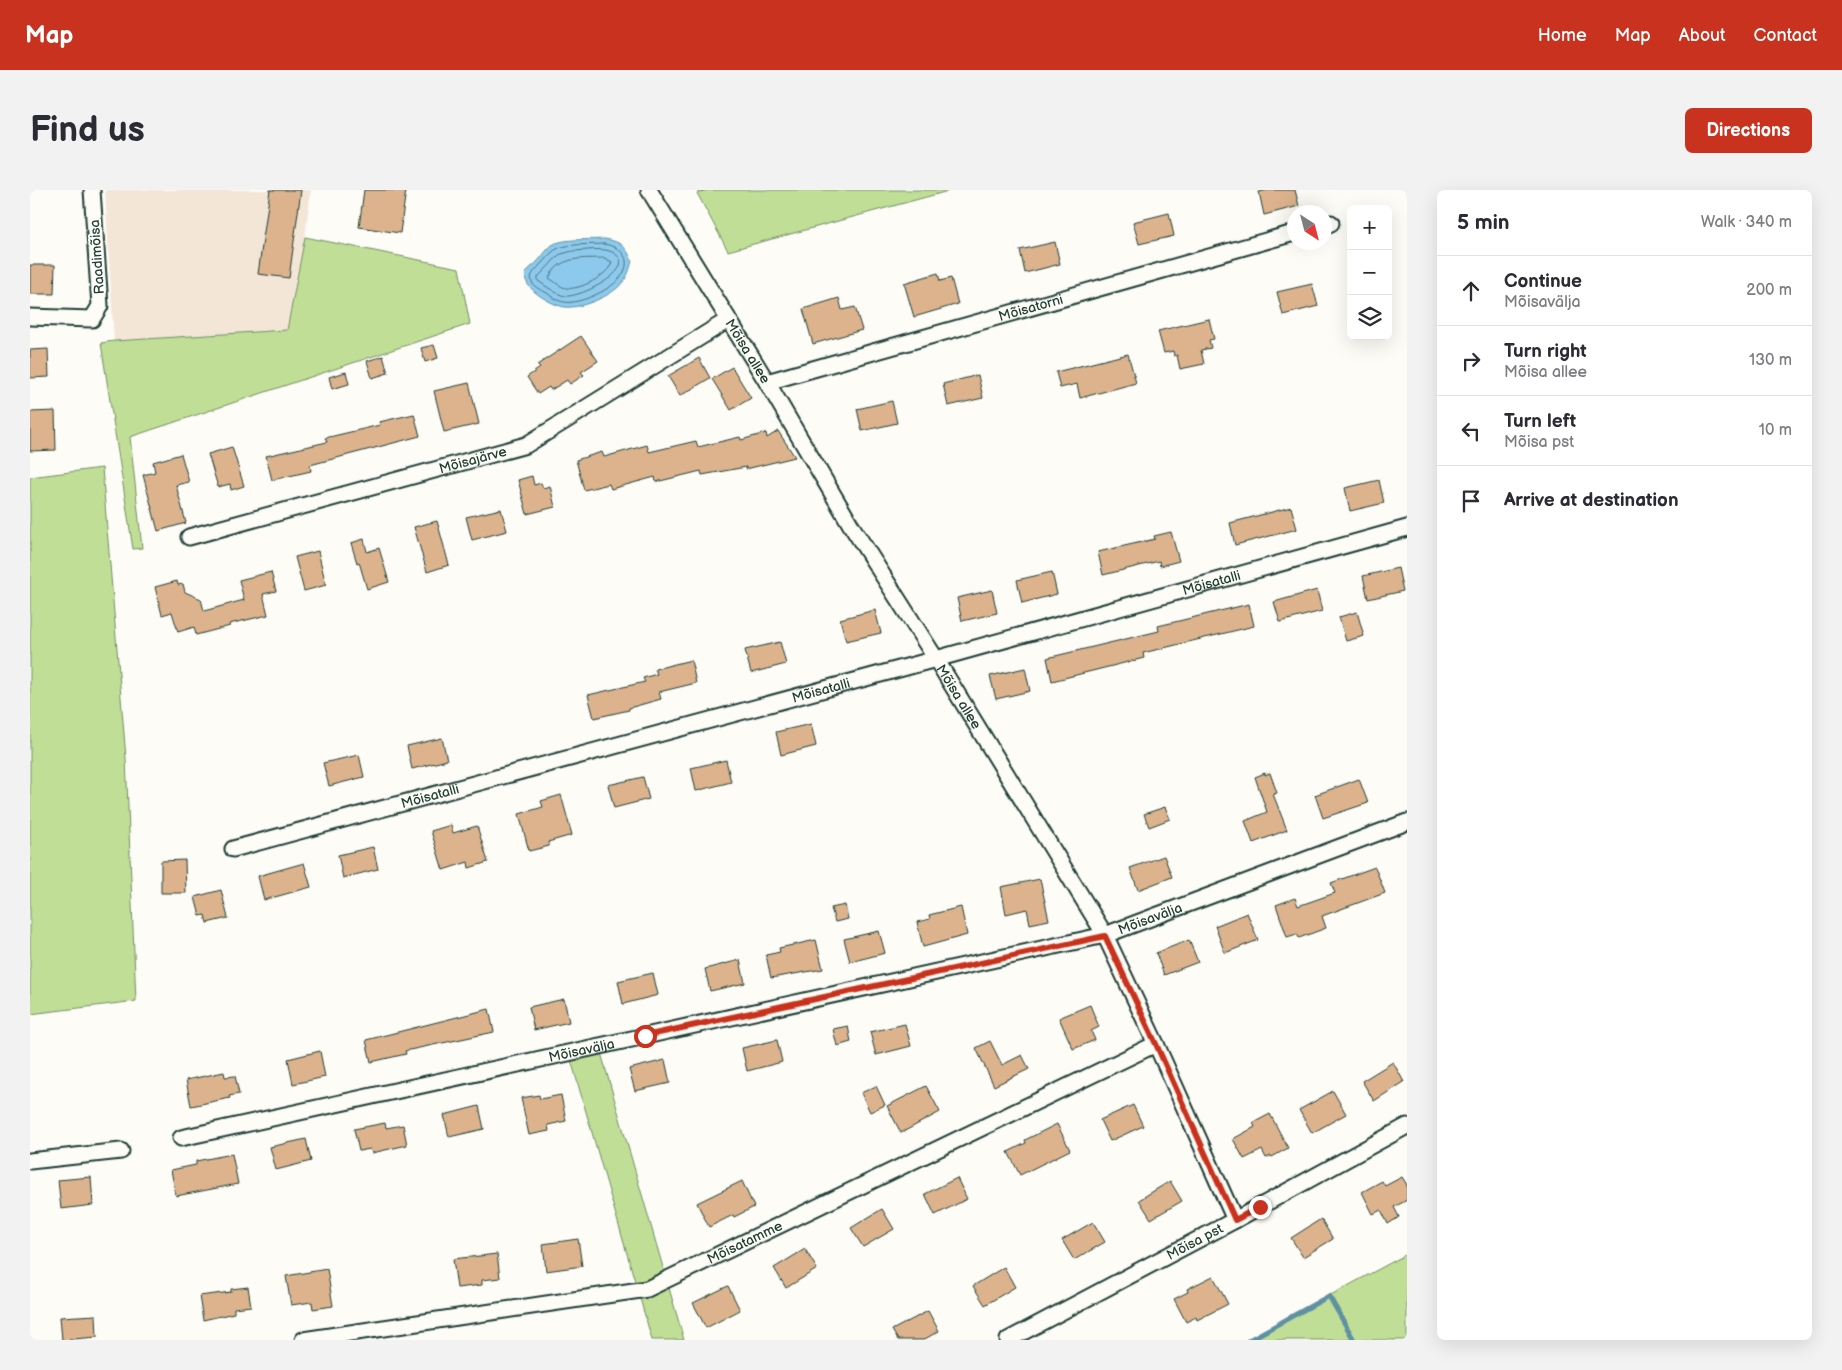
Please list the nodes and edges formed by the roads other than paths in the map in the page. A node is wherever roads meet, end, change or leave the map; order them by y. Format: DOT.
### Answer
graph roads {
  1 [pos="92,190"];
  2 [pos="649,190"];
  3 [pos="1287,235"];
  4 [pos="30,317"];
  5 [pos="728,320"];
  6 [pos="767,382"];
  7 [pos="1407,528"];
  8 [pos="189,537"];
  9 [pos="936,659"];
  10 [pos="1407,822"];
  11 [pos="233,849"];
  12 [pos="1105,936"];
  13 [pos="1156,1044"];
  14 [pos="1407,1126"];
  15 [pos="181,1138"];
  16 [pos="121,1151"];
  17 [pos="30,1161"];
  18 [pos="1235,1220"];
  19 [pos="303,1340"];
  20 [pos="1008,1340"];
  1 -- 4 [label="street, Raadimõisa"];
  2 -- 5 [label="street, Mõisa allee"];
  3 -- 6 [label="street, Mõisatorni"];
  5 -- 6 [label="street, Mõisa allee"];
  5 -- 8 [label="street, Mõisajärve"];
  6 -- 9 [label="street, Mõisa allee"];
  7 -- 9 [label="street, Mõisatalli"];
  9 -- 11 [label="street, Mõisatalli"];
  9 -- 12 [label="street, Mõisa allee"];
  10 -- 12 [label="street, Mõisavälja"];
  12 -- 13 [label="street, Mõisa allee"];
  12 -- 15 [label="street, Mõisavälja"];
  13 -- 18 [label="street, Mõisa allee"];
  13 -- 19 [label="street, Mõisatamme"];
  14 -- 18 [label="street, Mõisa pst"];
  16 -- 17 [label="street"];
  18 -- 20 [label="street, Mõisa pst"];
}
